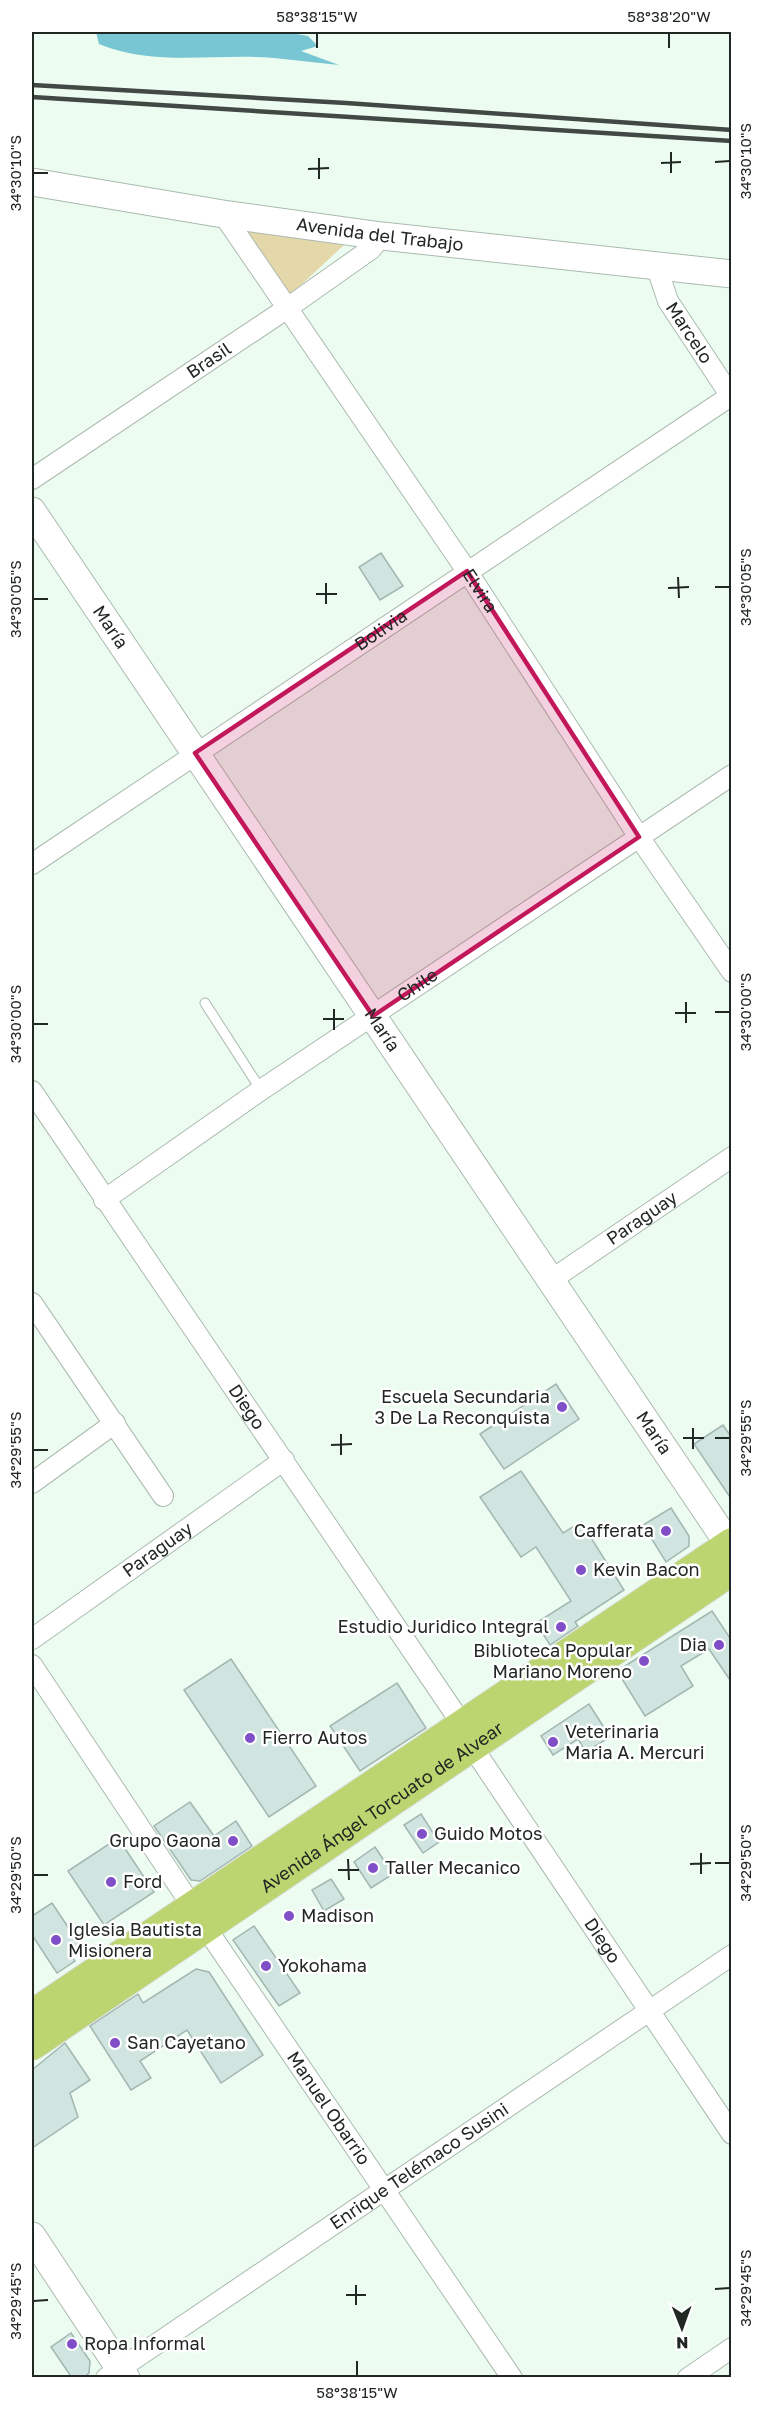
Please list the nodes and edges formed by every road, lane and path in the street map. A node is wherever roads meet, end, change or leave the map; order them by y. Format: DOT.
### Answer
graph roads {
  1 [pos="32,182"];
  2 [pos="223,214"];
  3 [pos="382,236"];
  4 [pos="656,265"];
  5 [pos="732,274"];
  6 [pos="286,309"];
  7 [pos="731,396"];
  8 [pos="32,479"];
  9 [pos="32,511"];
  10 [pos="467,571"];
  11 [pos="195,753"];
  12 [pos="732,775"];
  13 [pos="639,837"];
  14 [pos="32,864"];
  15 [pos="732,972"];
  16 [pos="205,1003"];
  17 [pos="373,1016"];
  18 [pos="261,1090"];
  19 [pos="32,1091"];
  20 [pos="732,1157"];
  21 [pos="104,1200"];
  22 [pos="551,1280"];
  23 [pos="32,1303"];
  24 [pos="115,1423"];
  25 [pos="284,1460"];
  26 [pos="32,1483"];
  27 [pos="163,1496"];
  28 [pos="731,1552"];
  29 [pos="32,1639"];
  30 [pos="32,1665"];
  31 [pos="468,1736"];
  32 [pos="199,1917"];
  33 [pos="732,1955"];
  34 [pos="649,2012"];
  35 [pos="32,2015"];
  36 [pos="32,2044"];
  37 [pos="732,2134"];
  38 [pos="385,2190"];
  39 [pos="32,2236"];
  40 [pos="732,2348"];
  41 [pos="117,2374"];
  42 [pos="512,2378"];
  43 [pos="688,2378"];
  1 -- 2 [label="street, Avenida del Trabajo"];
  2 -- 3 [label="street, Avenida del Trabajo"];
  2 -- 6 [label="street, Elvira"];
  3 -- 4 [label="street, Avenida del Trabajo"];
  3 -- 6 [label="street, Brasil"];
  4 -- 5 [label="street, Avenida del Trabajo"];
  4 -- 7 [label="street, Marcelo"];
  6 -- 8 [label="street, Brasil"];
  6 -- 10 [label="street, Elvira"];
  7 -- 10 [label="street, Bolivia"];
  9 -- 11 [label="street, María"];
  10 -- 11 [label="street, Bolivia"];
  10 -- 13 [label="street, Elvira"];
  11 -- 14 [label="street, Bolivia"];
  11 -- 17 [label="street, María"];
  12 -- 13 [label="street, Chile"];
  13 -- 15 [label="street, Elvira"];
  13 -- 17 [label="street, Chile"];
  16 -- 18 [label="lane"];
  17 -- 18 [label="street, Chile"];
  17 -- 22 [label="street, María"];
  18 -- 21 [label="street, Chile"];
  19 -- 21 [label="street, Diego"];
  20 -- 22 [label="street, Paraguay"];
  21 -- 25 [label="street, Diego"];
  22 -- 28 [label="street, María"];
  23 -- 24 [label="street"];
  24 -- 26 [label="street"];
  24 -- 27 [label="street"];
  25 -- 29 [label="street, Paraguay"];
  25 -- 31 [label="street, Diego"];
  28 -- 31 [label="main road, Avenida Ángel Torcuato de Alvear"];
  30 -- 32 [label="street, Manuel Obarrio"];
  31 -- 32 [label="main road, Avenida Ángel Torcuato de Alvear"];
  31 -- 34 [label="street, Diego"];
  32 -- 35 [label="main road, Avenida Ángel Torcuato de Alvear"];
  32 -- 36 [label="main road, Avenida Ángel Torcuato de Alvear"];
  32 -- 38 [label="street, Manuel Obarrio"];
  33 -- 34 [label="street, Enrique Telémaco Susini"];
  34 -- 37 [label="street, Diego"];
  34 -- 38 [label="street, Enrique Telémaco Susini"];
  38 -- 41 [label="street, Enrique Telémaco Susini"];
  38 -- 42 [label="street, Manuel Obarrio"];
  39 -- 41 [label="street"];
  40 -- 43 [label="street"];
}
